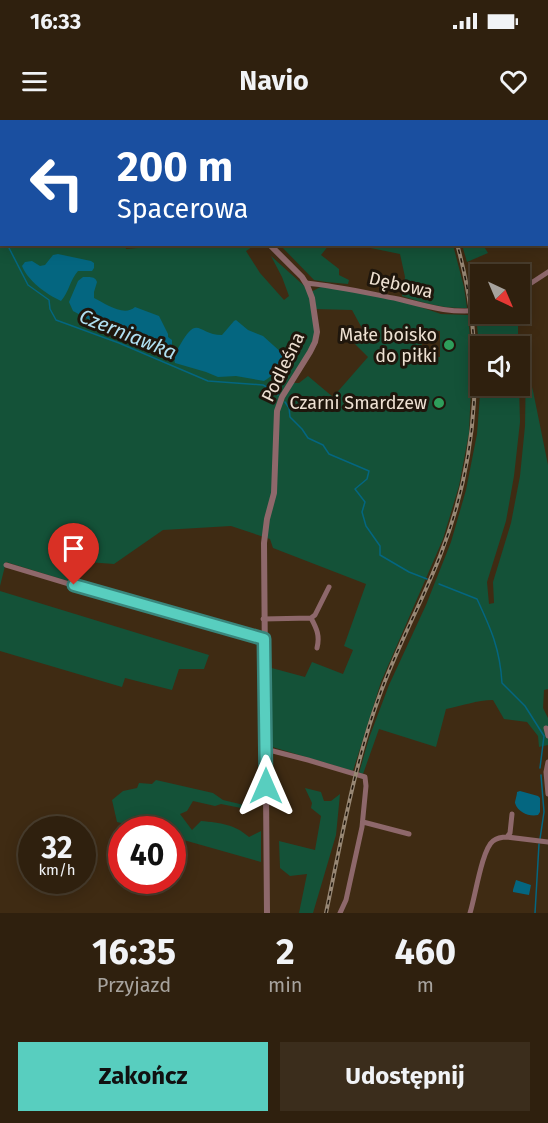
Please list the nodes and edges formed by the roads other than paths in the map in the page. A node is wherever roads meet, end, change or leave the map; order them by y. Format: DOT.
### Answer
graph roads {
  1 [pos="271,246"];
  2 [pos="548,272"];
  3 [pos="306,283"];
  4 [pos="530,284"];
  5 [pos="324,285"];
  6 [pos="311,292"];
  7 [pos="470,311"];
  8 [pos="6,565"];
  9 [pos="329,587"];
  10 [pos="311,618"];
  11 [pos="263,619"];
  12 [pos="264,639"];
  13 [pos="317,648"];
  14 [pos="546,728"];
  15 [pos="548,736"];
  16 [pos="266,749"];
  17 [pos="548,762"];
  18 [pos="548,794"];
  19 [pos="512,814"];
  20 [pos="363,822"];
  21 [pos="409,834"];
  22 [pos="507,837"];
  23 [pos="548,842"];
  24 [pos="267,913"];
  25 [pos="340,913"];
  26 [pos="470,913"];
  1 -- 3 [label="street, Podleśna"];
  2 -- 4 [label="street"];
  3 -- 5 [label="street, Dębowa"];
  3 -- 6 [label="street, Podleśna"];
  5 -- 6 [label="street"];
  5 -- 7 [label="street, Dębowa"];
  6 -- 11 [label="street, Podleśna"];
  8 -- 12 [label="street"];
  9 -- 10 [label="street"];
  10 -- 11 [label="street"];
  10 -- 13 [label="street"];
  11 -- 12 [label="street, Podleśna"];
  12 -- 16 [label="street, Podleśna"];
  14 -- 15 [label="street"];
  16 -- 20 [label="street"];
  16 -- 24 [label="street, Podleśna"];
  17 -- 18 [label="street"];
  19 -- 22 [label="street"];
  20 -- 21 [label="street"];
  20 -- 25 [label="street"];
  22 -- 23 [label="street"];
  22 -- 26 [label="street"];
}
